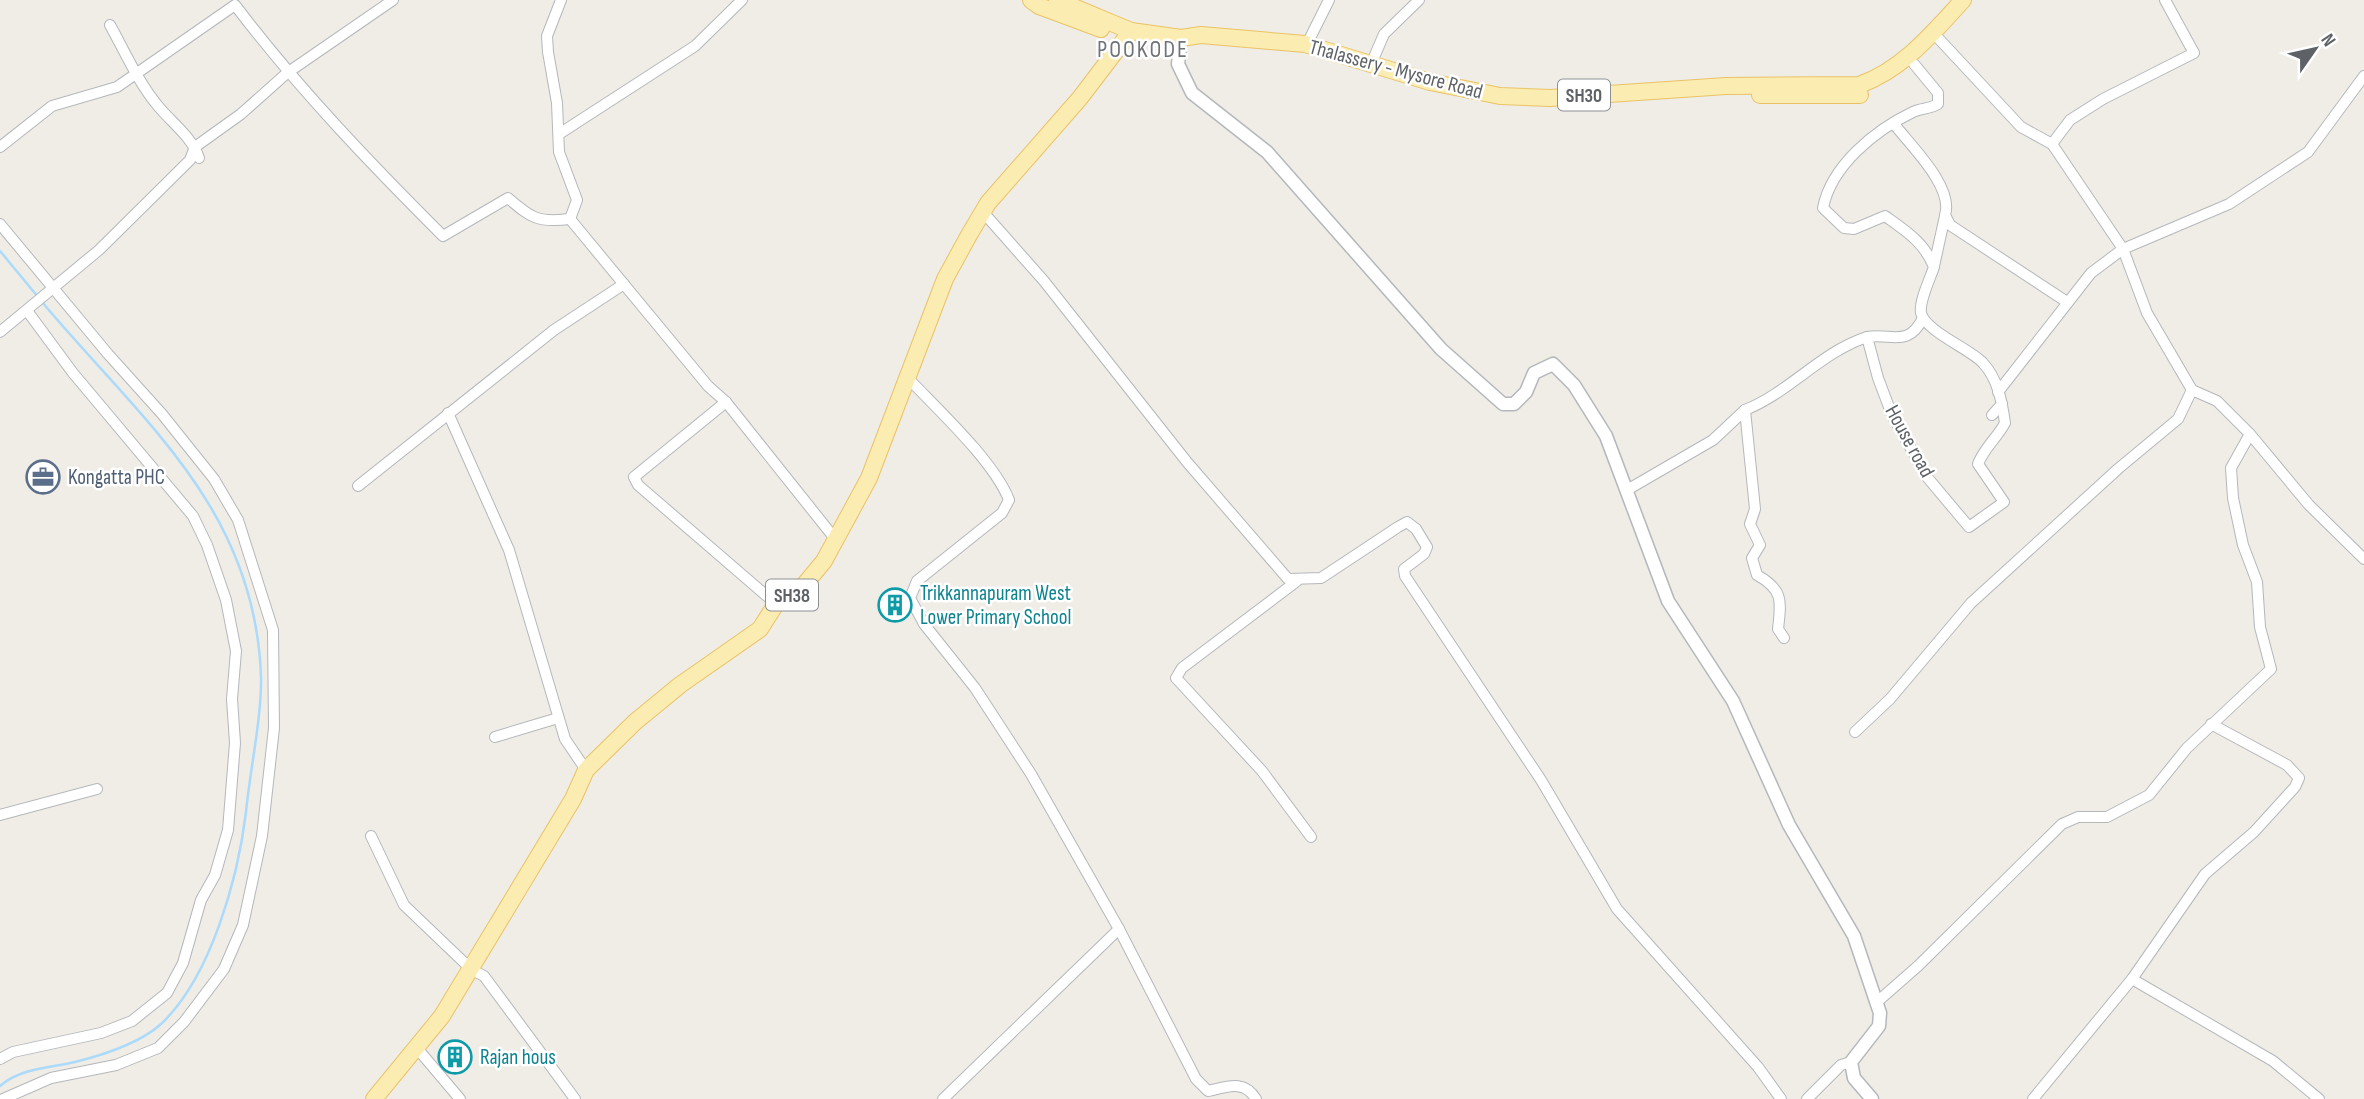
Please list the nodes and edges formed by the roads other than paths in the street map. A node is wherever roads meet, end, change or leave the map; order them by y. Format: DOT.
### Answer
graph roads {
  1 [pos="393,0"];
  2 [pos="561,0"];
  3 [pos="742,0"];
  4 [pos="1031,0"];
  5 [pos="1057,0"];
  6 [pos="1329,0"];
  7 [pos="1419,0"];
  8 [pos="1963,0"];
  9 [pos="1977,0"];
  10 [pos="2165,0"];
  11 [pos="110,25"];
  12 [pos="1130,31"];
  13 [pos="1181,38"];
  14 [pos="1939,39"];
  15 [pos="1307,44"];
  16 [pos="1372,62"];
  17 [pos="1913,64"];
  18 [pos="287,73"];
  19 [pos="138,74"];
  20 [pos="2364,76"];
  21 [pos="1894,124"];
  22 [pos="558,134"];
  23 [pos="2052,144"];
  24 [pos="195,146"];
  25 [pos="0,147"];
  26 [pos="199,158"];
  27 [pos="983,212"];
  28 [pos="1945,215"];
  29 [pos="570,219"];
  30 [pos="0,224"];
  31 [pos="2123,250"];
  32 [pos="1934,267"];
  33 [pos="624,284"];
  34 [pos="51,293"];
  35 [pos="2067,302"];
  36 [pos="28,312"];
  37 [pos="1923,318"];
  38 [pos="0,332"];
  39 [pos="1867,337"];
  40 [pos="907,377"];
  41 [pos="2192,390"];
  42 [pos="1998,392"];
  43 [pos="726,402"];
  44 [pos="2002,404"];
  45 [pos="1745,410"];
  46 [pos="448,413"];
  47 [pos="1992,415"];
  48 [pos="2249,434"];
  49 [pos="358,486"];
  50 [pos="1627,490"];
  51 [pos="836,540"];
  52 [pos="2364,559"];
  53 [pos="1297,580"];
  54 [pos="776,604"];
  55 [pos="1784,638"];
  56 [pos="558,718"];
  57 [pos="2211,723"];
  58 [pos="1855,732"];
  59 [pos="495,737"];
  60 [pos="586,770"];
  61 [pos="97,789"];
  62 [pos="0,815"];
  63 [pos="371,836"];
  64 [pos="1311,837"];
  65 [pos="1119,929"];
  66 [pos="472,970"];
  67 [pos="2132,979"];
  68 [pos="1877,1002"];
  69 [pos="416,1047"];
  70 [pos="0,1059"];
  71 [pos="1851,1062"];
  72 [pos="3,1099"];
  73 [pos="374,1099"];
  74 [pos="460,1099"];
  75 [pos="575,1099"];
  76 [pos="943,1099"];
  77 [pos="1256,1099"];
  78 [pos="1781,1099"];
  79 [pos="1807,1099"];
  80 [pos="1871,1099"];
  81 [pos="2033,1099"];
  82 [pos="2319,1099"];
  1 -- 18 [label="street"];
  2 -- 22 [label="street"];
  3 -- 22 [label="street"];
  4 -- 12 [label="main road"];
  5 -- 12 [label="main road, Thalassery - Mysore Road / SH30"];
  6 -- 15 [label="street"];
  7 -- 16 [label="street"];
  8 -- 16 [label="main road, Thalassery - Mysore Road / SH30"];
  9 -- 14 [label="main road"];
  10 -- 23 [label="street"];
  11 -- 19 [label="street"];
  12 -- 13 [label="main road, Thalassery - Mysore Road / SH30"];
  12 -- 27 [label="main road, SH38"];
  13 -- 15 [label="main road, Thalassery - Mysore Road / SH30"];
  13 -- 17 [label="main road"];
  13 -- 50 [label="street"];
  14 -- 17 [label="main road"];
  14 -- 23 [label="street"];
  15 -- 16 [label="main road, Thalassery - Mysore Road / SH30"];
  17 -- 21 [label="street"];
  18 -- 19 [label="street"];
  18 -- 24 [label="street"];
  18 -- 29 [label="street"];
  19 -- 24 [label="street"];
  19 -- 25 [label="street"];
  20 -- 31 [label="street"];
  21 -- 28 [label="street"];
  21 -- 32 [label="street"];
  22 -- 29 [label="street"];
  23 -- 31 [label="street"];
  24 -- 26 [label="street"];
  24 -- 34 [label="street"];
  27 -- 40 [label="main road, SH38"];
  27 -- 53 [label="street"];
  28 -- 32 [label="street"];
  28 -- 35 [label="street"];
  29 -- 33 [label="street"];
  30 -- 34 [label="street"];
  31 -- 35 [label="street"];
  31 -- 41 [label="street"];
  32 -- 37 [label="street"];
  33 -- 43 [label="street"];
  33 -- 46 [label="street"];
  34 -- 36 [label="street"];
  34 -- 72 [label="street"];
  35 -- 42 [label="street"];
  36 -- 38 [label="street"];
  36 -- 70 [label="street"];
  37 -- 39 [label="street"];
  37 -- 42 [label="street, House road"];
  39 -- 44 [label="street, House road"];
  39 -- 45 [label="street"];
  40 -- 51 [label="main road, SH38"];
  40 -- 65 [label="street"];
  41 -- 48 [label="street"];
  41 -- 58 [label="street"];
  42 -- 44 [label="street, House road"];
  43 -- 51 [label="street"];
  43 -- 54 [label="street"];
  44 -- 47 [label="street"];
  45 -- 50 [label="street"];
  45 -- 55 [label="street"];
  46 -- 49 [label="street"];
  46 -- 56 [label="street"];
  48 -- 52 [label="street"];
  48 -- 57 [label="street"];
  50 -- 68 [label="street"];
  51 -- 54 [label="main road, SH38"];
  53 -- 64 [label="street"];
  53 -- 78 [label="street"];
  54 -- 60 [label="main road, SH38"];
  56 -- 59 [label="street"];
  56 -- 60 [label="street"];
  57 -- 67 [label="street"];
  57 -- 68 [label="street"];
  60 -- 66 [label="main road, SH38"];
  61 -- 62 [label="street"];
  63 -- 66 [label="street"];
  65 -- 76 [label="street"];
  65 -- 77 [label="street"];
  66 -- 69 [label="main road, SH38"];
  66 -- 75 [label="street"];
  67 -- 81 [label="street"];
  67 -- 82 [label="street"];
  68 -- 71 [label="street"];
  69 -- 73 [label="main road, SH38"];
  69 -- 74 [label="street"];
  71 -- 79 [label="street"];
  71 -- 80 [label="street"];
}
